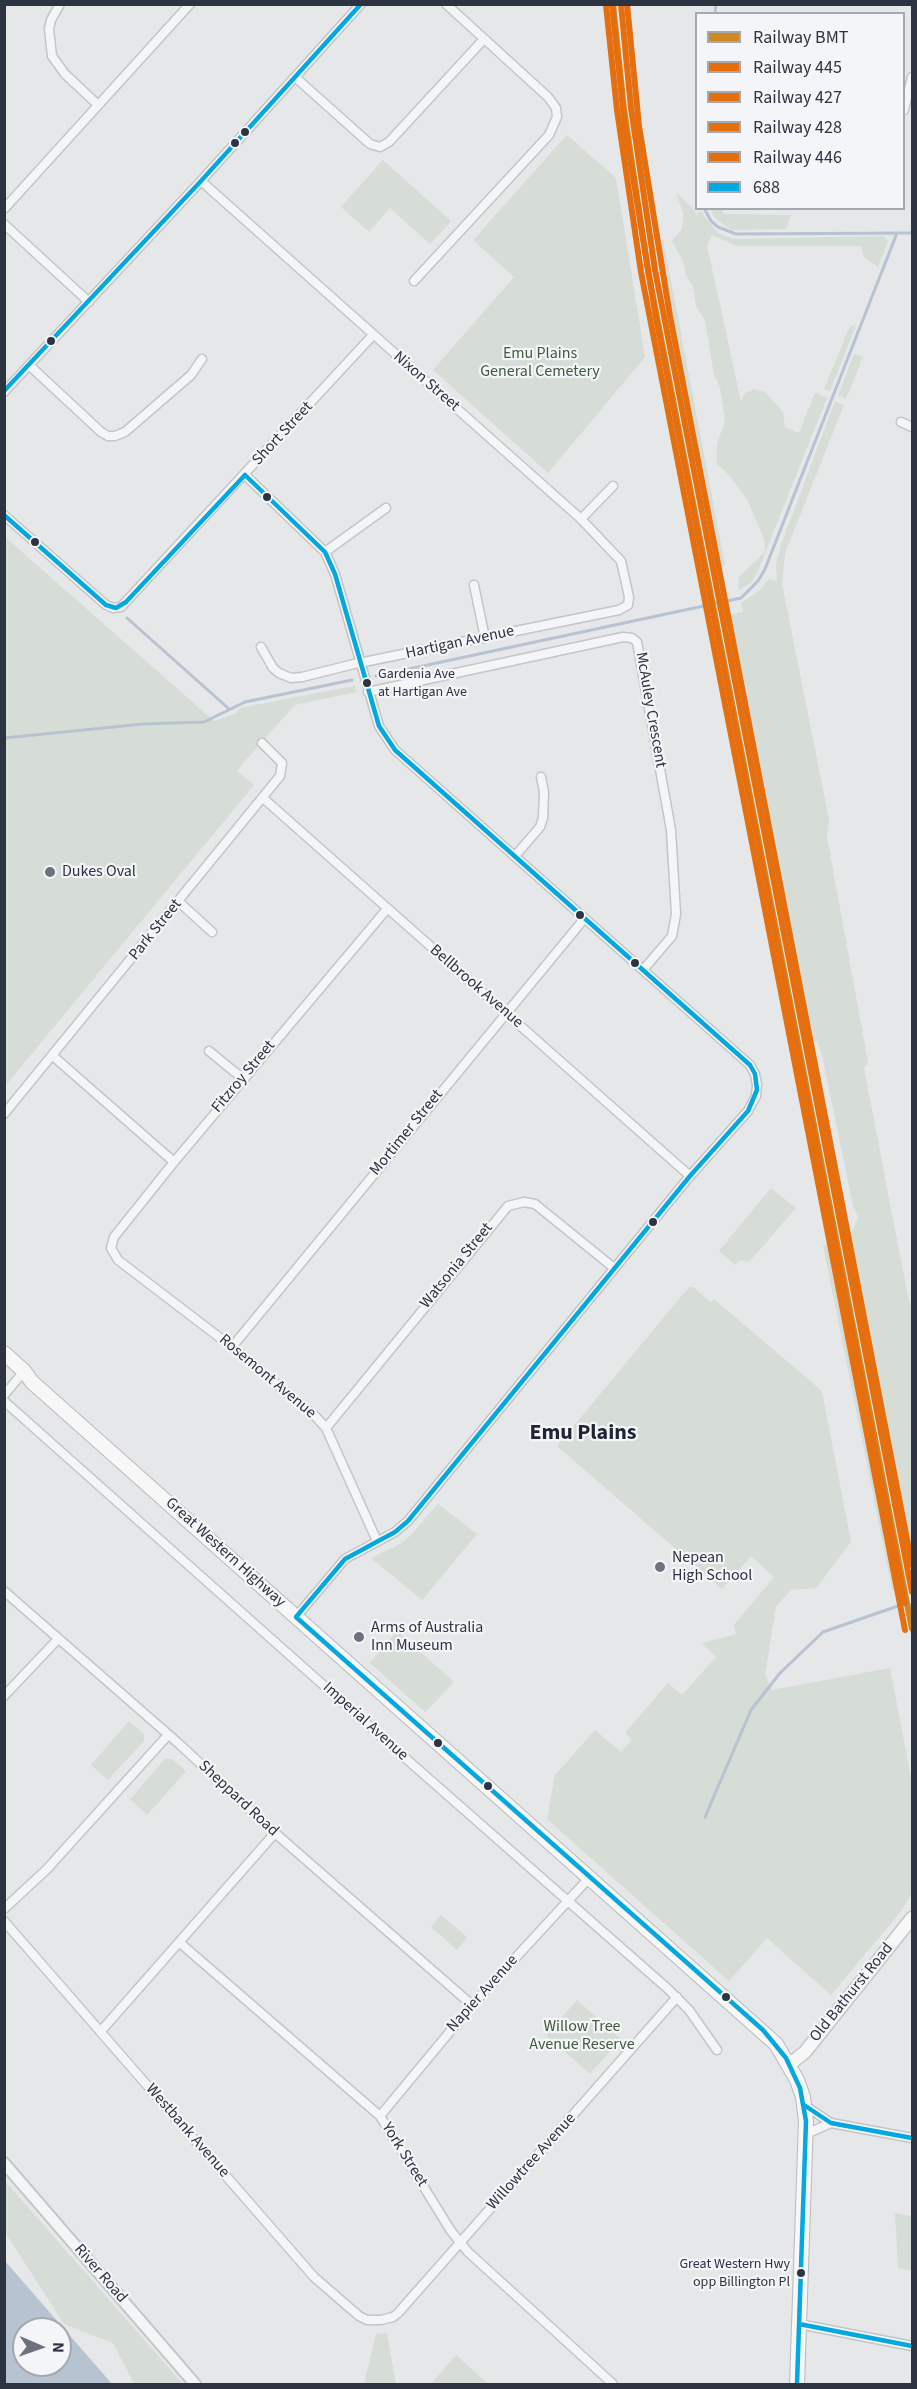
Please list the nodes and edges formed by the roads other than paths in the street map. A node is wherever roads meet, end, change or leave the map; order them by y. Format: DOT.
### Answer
graph roads {
  1 [pos="60,4"];
  2 [pos="190,4"];
  3 [pos="361,4"];
  4 [pos="446,4"];
  5 [pos="484,39"];
  6 [pos="295,77"];
  7 [pos="912,77"];
  8 [pos="905,103"];
  9 [pos="98,105"];
  10 [pos="201,181"];
  11 [pos="4,209"];
  12 [pos="4,224"];
  13 [pos="414,281"];
  14 [pos="89,302"];
  15 [pos="373,335"];
  16 [pos="202,359"];
  17 [pos="29,365"];
  18 [pos="4,392"];
  19 [pos="901,422"];
  20 [pos="912,427"];
  21 [pos="245,475"];
  22 [pos="614,486"];
  23 [pos="386,508"];
  24 [pos="4,515"];
  25 [pos="581,519"];
  26 [pos="325,552"];
  27 [pos="474,585"];
  28 [pos="629,597"];
  29 [pos="485,638"];
  30 [pos="261,647"];
  31 [pos="361,663"];
  32 [pos="368,692"];
  33 [pos="262,743"];
  34 [pos="541,777"];
  35 [pos="263,798"];
  36 [pos="514,856"];
  37 [pos="179,902"];
  38 [pos="387,909"];
  39 [pos="584,919"];
  40 [pos="212,932"];
  41 [pos="643,970"];
  42 [pos="506,1013"];
  43 [pos="209,1051"];
  44 [pos="53,1056"];
  45 [pos="242,1078"];
  46 [pos="4,1114"];
  47 [pos="174,1162"];
  48 [pos="690,1176"];
  49 [pos="111,1251"];
  50 [pos="614,1268"];
  51 [pos="232,1347"];
  52 [pos="4,1353"];
  53 [pos="4,1362"];
  54 [pos="26,1379"];
  55 [pos="4,1395"];
  56 [pos="4,1401"];
  57 [pos="326,1428"];
  58 [pos="377,1541"];
  59 [pos="4,1591"];
  60 [pos="296,1617"];
  61 [pos="58,1639"];
  62 [pos="4,1696"];
  63 [pos="168,1735"];
  64 [pos="275,1833"];
  65 [pos="590,1877"];
  66 [pos="568,1900"];
  67 [pos="4,1909"];
  68 [pos="912,1918"];
  69 [pos="4,1922"];
  70 [pos="179,1942"];
  71 [pos="677,1997"];
  72 [pos="472,2005"];
  73 [pos="100,2031"];
  74 [pos="717,2050"];
  75 [pos="790,2064"];
  76 [pos="804,2104"];
  77 [pos="380,2115"];
  78 [pos="831,2123"];
  79 [pos="806,2134"];
  80 [pos="912,2138"];
  81 [pos="4,2163"];
  82 [pos="460,2243"];
  83 [pos="381,2320"];
  84 [pos="800,2324"];
  85 [pos="912,2346"];
  86 [pos="195,2385"];
  87 [pos="613,2385"];
  88 [pos="797,2385"];
  1 -- 9 [label="street"];
  2 -- 9 [label="street"];
  3 -- 6 [label="street"];
  4 -- 5 [label="street"];
  5 -- 6 [label="street"];
  5 -- 13 [label="street"];
  6 -- 10 [label="street"];
  7 -- 8 [label="street"];
  9 -- 11 [label="street"];
  10 -- 14 [label="street"];
  10 -- 15 [label="street, Nixon Street"];
  12 -- 14 [label="street"];
  14 -- 17 [label="street"];
  15 -- 21 [label="street, Short Street"];
  15 -- 25 [label="street, Nixon Street"];
  16 -- 17 [label="street"];
  17 -- 18 [label="street"];
  19 -- 20 [label="street"];
  21 -- 24 [label="street, Short Street"];
  21 -- 26 [label="street"];
  22 -- 25 [label="street"];
  23 -- 26 [label="street"];
  25 -- 28 [label="street, Nixon Street"];
  26 -- 31 [label="street"];
  27 -- 29 [label="street"];
  28 -- 29 [label="street, Hartigan Avenue"];
  29 -- 31 [label="street, Hartigan Avenue"];
  30 -- 31 [label="street, Hartigan Avenue"];
  31 -- 32 [label="street"];
  32 -- 36 [label="street"];
  32 -- 41 [label="street, McAuley Crescent"];
  33 -- 35 [label="street, Park Street"];
  34 -- 36 [label="street"];
  35 -- 37 [label="street, Park Street"];
  35 -- 38 [label="street, Bellbrook Avenue"];
  36 -- 39 [label="street"];
  37 -- 40 [label="street"];
  37 -- 44 [label="street, Park Street"];
  38 -- 42 [label="street, Bellbrook Avenue"];
  38 -- 45 [label="street, Fitzroy Street"];
  39 -- 41 [label="street"];
  39 -- 42 [label="street, Mortimer Street"];
  41 -- 48 [label="street"];
  42 -- 48 [label="street, Bellbrook Avenue"];
  42 -- 51 [label="street, Mortimer Street"];
  43 -- 45 [label="street"];
  44 -- 46 [label="street, Park Street"];
  44 -- 47 [label="street"];
  45 -- 47 [label="street, Fitzroy Street"];
  47 -- 49 [label="street, Fitzroy Street"];
  48 -- 50 [label="street"];
  49 -- 51 [label="street, Rosemont Avenue"];
  50 -- 57 [label="street, Watsonia Street"];
  50 -- 58 [label="street"];
  51 -- 57 [label="street, Rosemont Avenue"];
  52 -- 54 [label="highway, Great Western Highway"];
  53 -- 54 [label="highway, Great Western Highway"];
  54 -- 55 [label="street"];
  54 -- 60 [label="highway, Great Western Highway"];
  56 -- 66 [label="street, Imperial Avenue"];
  57 -- 58 [label="street, Rosemont Avenue"];
  58 -- 60 [label="street"];
  59 -- 61 [label="street, Sheppard Road"];
  60 -- 65 [label="highway, Great Western Highway"];
  61 -- 62 [label="street"];
  61 -- 63 [label="street, Sheppard Road"];
  63 -- 64 [label="street, Sheppard Road"];
  63 -- 67 [label="street"];
  64 -- 70 [label="street"];
  64 -- 72 [label="street, Sheppard Road"];
  65 -- 66 [label="street, Napier Avenue"];
  65 -- 75 [label="highway, Great Western Highway"];
  66 -- 71 [label="street, Imperial Avenue"];
  66 -- 72 [label="street, Napier Avenue"];
  68 -- 75 [label="main road, Old Bathurst Road"];
  69 -- 73 [label="street, Westbank Avenue"];
  70 -- 73 [label="street"];
  70 -- 77 [label="street, York Street"];
  71 -- 74 [label="street, Imperial Avenue"];
  71 -- 82 [label="street, Willowtree Avenue"];
  72 -- 77 [label="street, Napier Avenue"];
  73 -- 83 [label="street, Westbank Avenue"];
  75 -- 76 [label="highway, Great Western Highway"];
  76 -- 78 [label="street"];
  76 -- 79 [label="highway, Great Western Highway"];
  77 -- 82 [label="street, York Street"];
  78 -- 79 [label="street"];
  78 -- 80 [label="street"];
  79 -- 84 [label="highway, Great Western Highway"];
  81 -- 86 [label="street, River Road"];
  82 -- 83 [label="street, Willowtree Avenue"];
  82 -- 87 [label="street, York Street"];
  84 -- 85 [label="street"];
  84 -- 88 [label="highway, Great Western Highway"];
}
